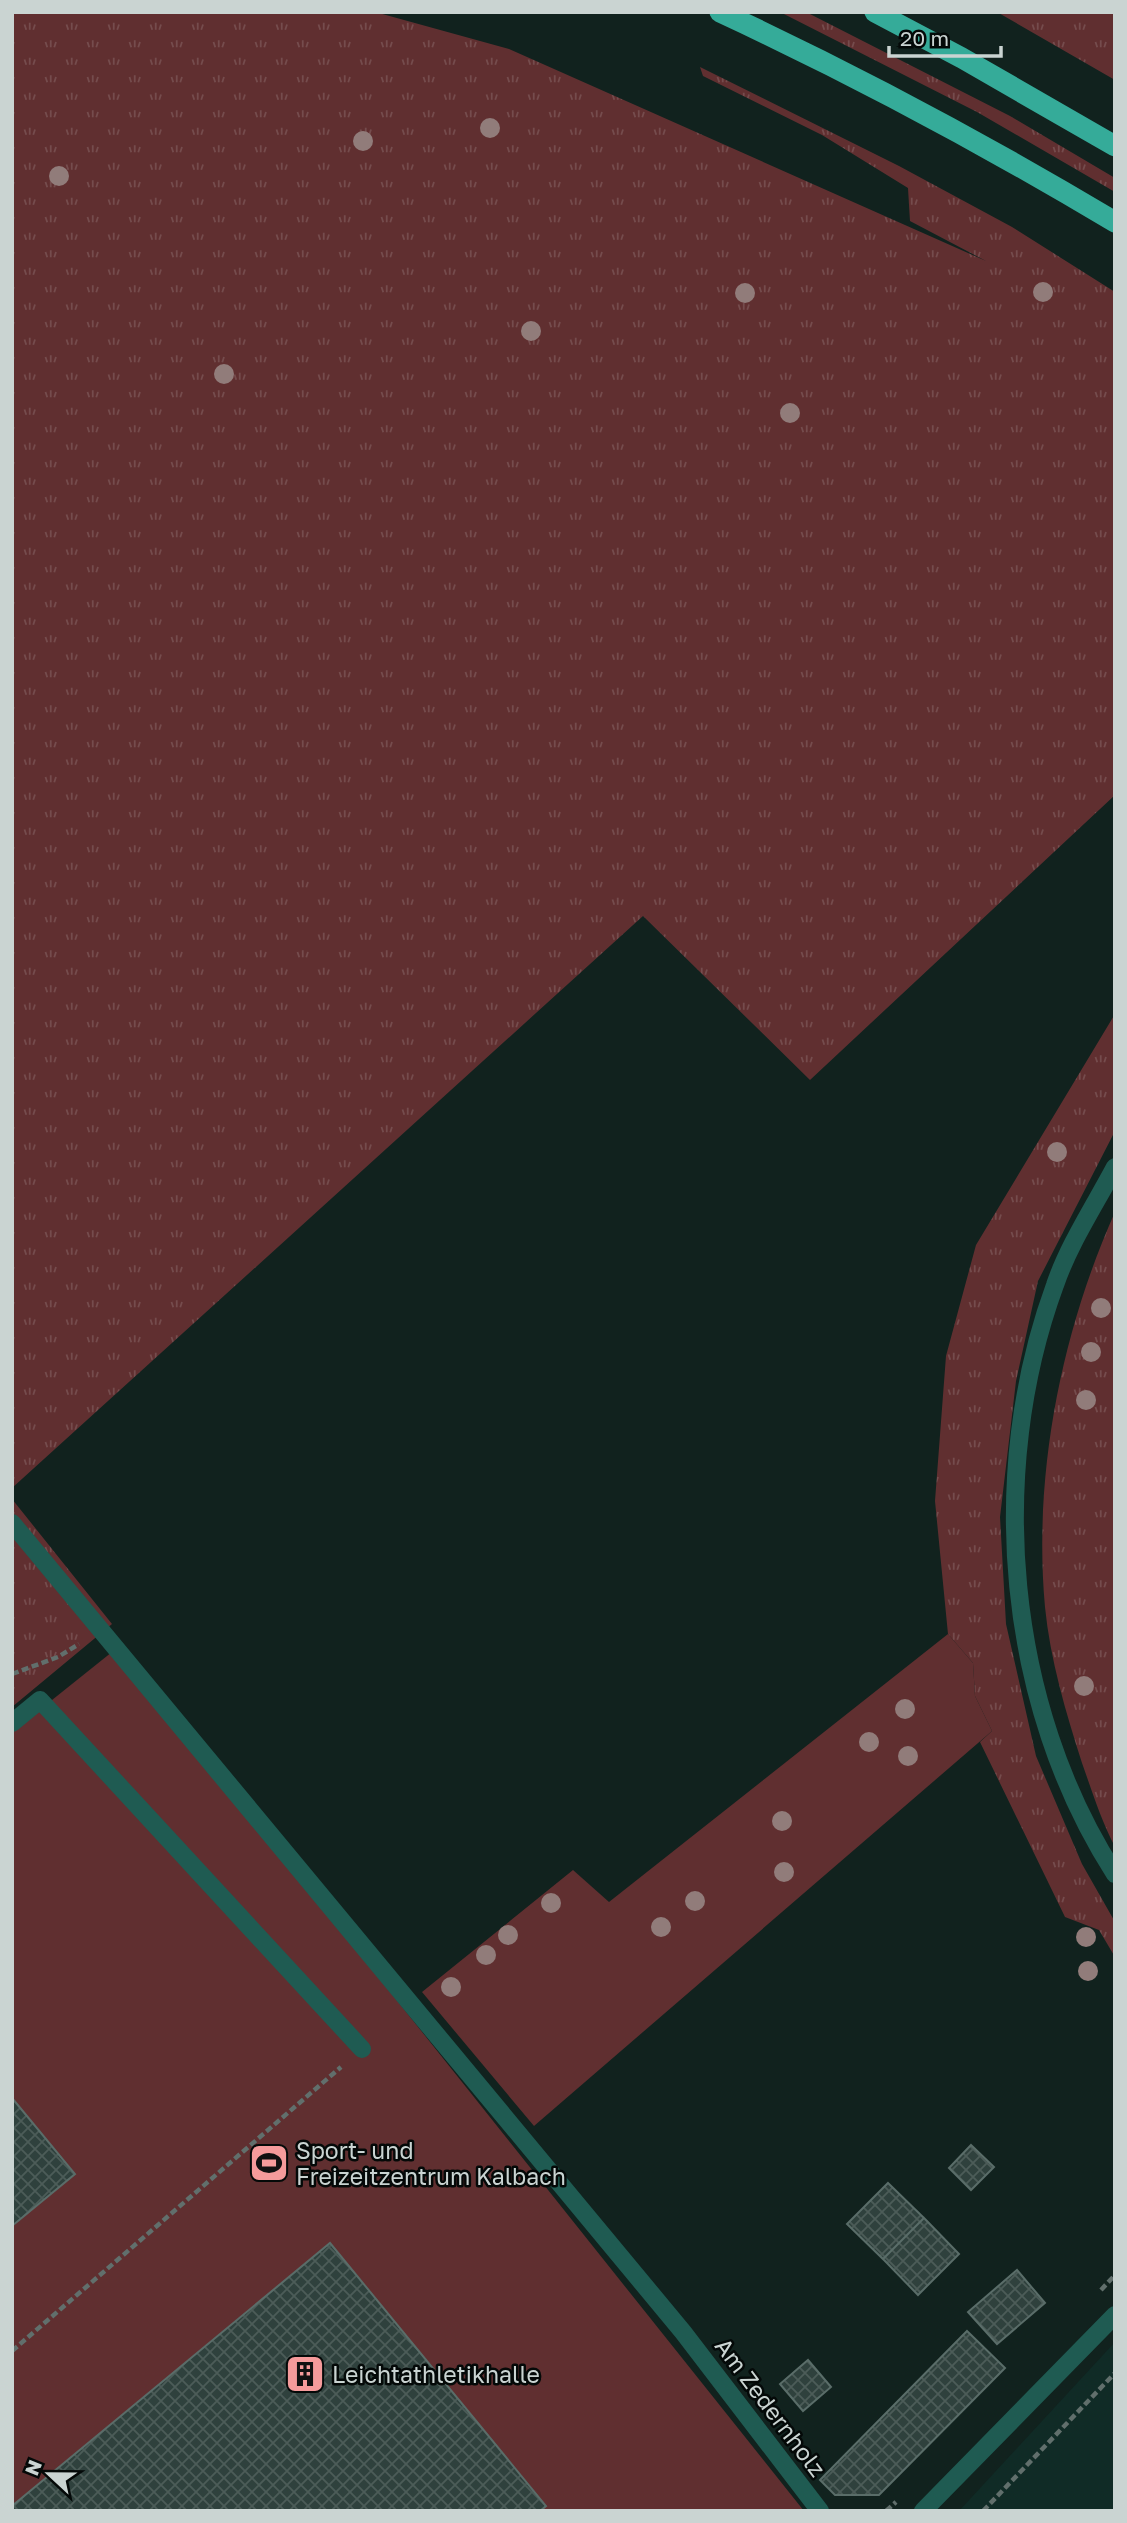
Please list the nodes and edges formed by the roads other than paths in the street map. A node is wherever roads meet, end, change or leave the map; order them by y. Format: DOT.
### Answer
graph roads {
  1 [pos="720,12"];
  2 [pos="875,12"];
  3 [pos="1115,146"];
  4 [pos="1115,222"];
  5 [pos="1115,1167"];
  6 [pos="12,1523"];
  7 [pos="12,1723"];
  8 [pos="1115,1874"];
  9 [pos="362,2049"];
  10 [pos="1115,2315"];
  11 [pos="820,2511"];
  12 [pos="923,2511"];
  1 -- 4 [label="highway"];
  2 -- 3 [label="highway"];
  5 -- 8 [label="street"];
  6 -- 11 [label="street, Am Zedernholz"];
  7 -- 9 [label="street"];
  10 -- 12 [label="street"];
}
